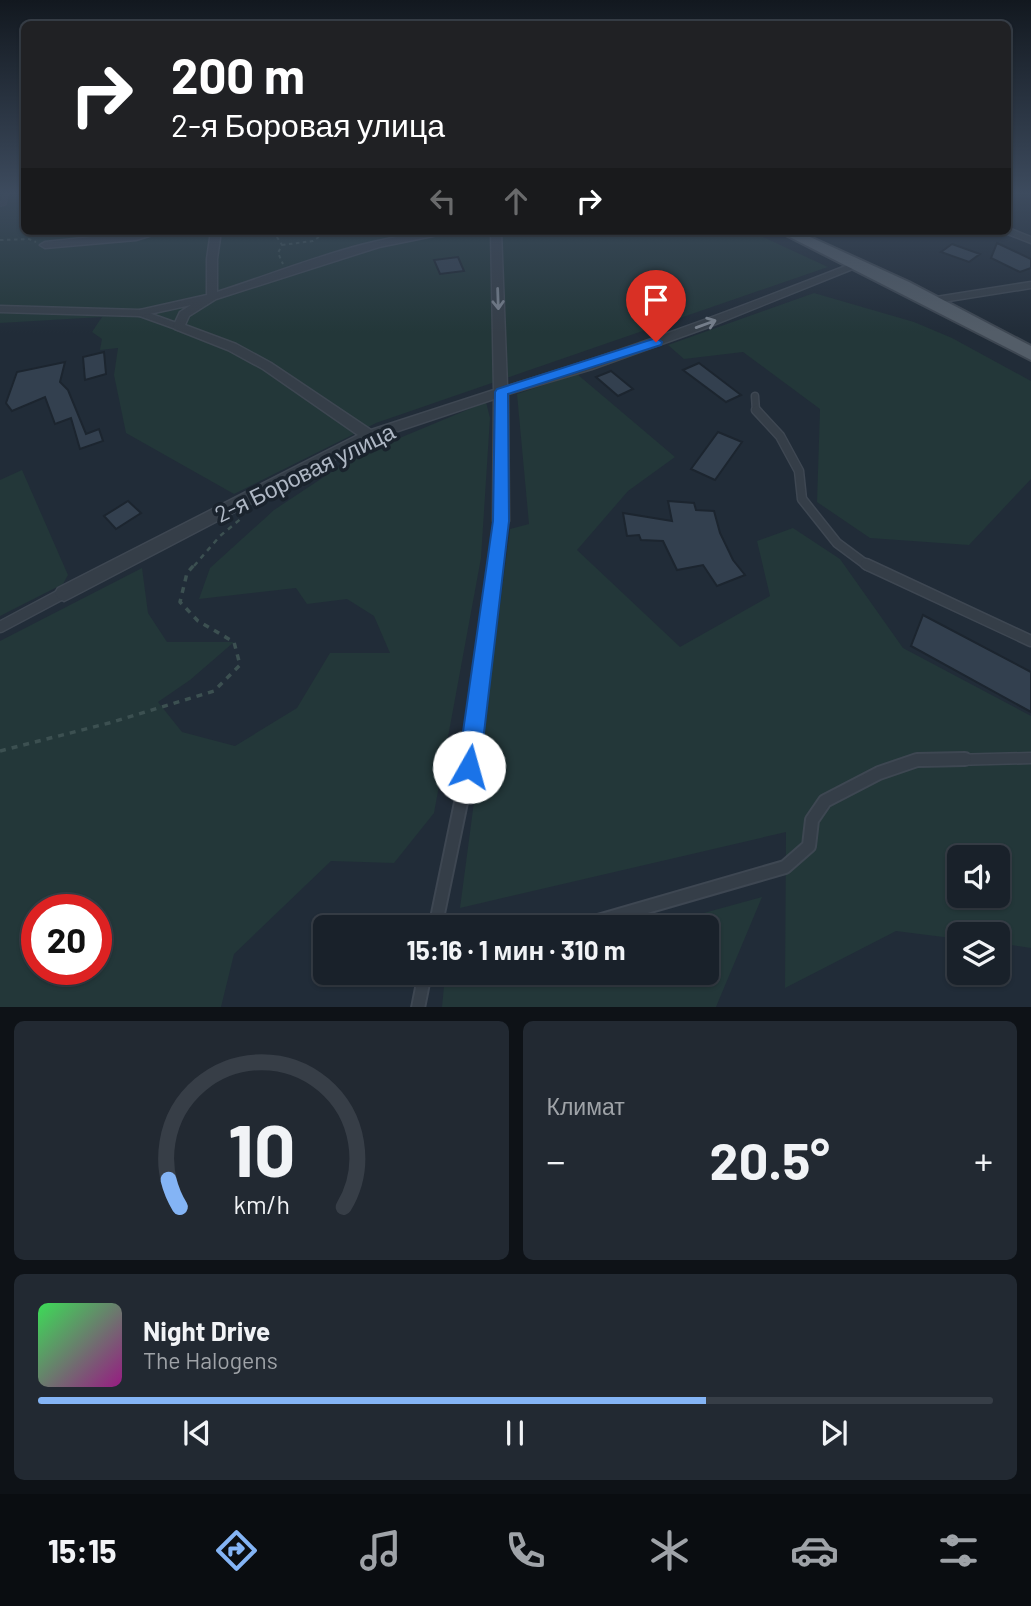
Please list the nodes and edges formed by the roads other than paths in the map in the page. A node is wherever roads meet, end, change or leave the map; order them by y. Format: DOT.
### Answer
graph roads {
  1 [pos="111,239"];
  2 [pos="215,239"];
  3 [pos="406,239"];
  4 [pos="496,239"];
  5 [pos="803,239"];
  6 [pos="45,245"];
  7 [pos="860,264"];
  8 [pos="1031,285"];
  9 [pos="212,297"];
  10 [pos="930,300"];
  11 [pos="0,309"];
  12 [pos="140,313"];
  13 [pos="179,327"];
  14 [pos="1031,354"];
  15 [pos="501,392"];
  16 [pos="755,396"];
  17 [pos="369,436"];
  18 [pos="501,521"];
  19 [pos="64,593"];
  20 [pos="0,627"];
  21 [pos="1031,641"];
  22 [pos="1031,758"];
  23 [pos="438,915"];
  24 [pos="618,915"];
  25 [pos="423,985"];
  26 [pos="418,1007"];
  1 -- 6 [label="street"];
  2 -- 9 [label="street"];
  3 -- 9 [label="street"];
  4 -- 15 [label="street, one-way"];
  5 -- 7 [label="main road"];
  7 -- 10 [label="main road"];
  15 -- 7 [label="street, 2-я Боровая улица, one-way"];
  8 -- 10 [label="street"];
  9 -- 12 [label="street"];
  9 -- 13 [label="street"];
  10 -- 14 [label="main road"];
  11 -- 12 [label="street"];
  12 -- 13 [label="lane"];
  13 -- 17 [label="street"];
  15 -- 17 [label="street, 2-я Боровая улица"];
  15 -- 18 [label="street"];
  16 -- 21 [label="lane"];
  17 -- 19 [label="street, 2-я Боровая улица"];
  18 -- 23 [label="lane"];
  19 -- 20 [label="lane, 2-я Боровая улица"];
  22 -- 24 [label="lane"];
  25 -- 26 [label="lane"];
}
